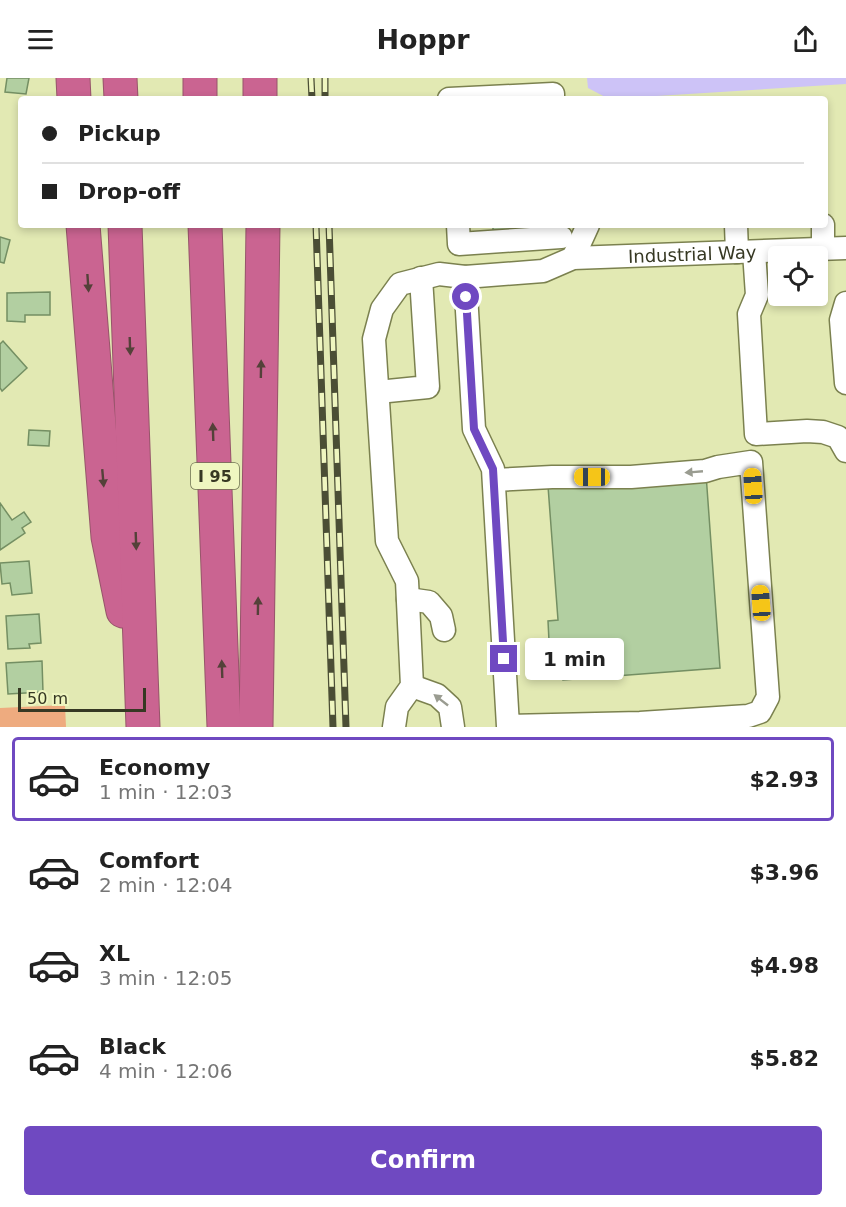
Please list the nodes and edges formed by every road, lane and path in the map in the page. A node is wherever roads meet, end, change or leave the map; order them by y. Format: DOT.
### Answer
graph roads {
  1 [pos="73,78"];
  2 [pos="120,78"];
  3 [pos="200,78"];
  4 [pos="260,78"];
  5 [pos="74,96"];
  6 [pos="121,96"];
  7 [pos="200,96"];
  8 [pos="260,96"];
  9 [pos="511,96"];
  10 [pos="553,96"];
  11 [pos="83,228"];
  12 [pos="125,228"];
  13 [pos="205,228"];
  14 [pos="263,228"];
  15 [pos="458,228"];
  16 [pos="587,228"];
  17 [pos="737,228"];
  18 [pos="823,228"];
  19 [pos="561,231"];
  20 [pos="824,246"];
  21 [pos="846,248"];
  22 [pos="828,249"];
  23 [pos="768,251"];
  24 [pos="746,252"];
  25 [pos="573,258"];
  26 [pos="465,277"];
  27 [pos="421,278"];
  28 [pos="846,303"];
  29 [pos="846,383"];
  30 [pos="378,392"];
  31 [pos="843,436"];
  32 [pos="494,480"];
  33 [pos="408,599"];
  34 [pos="444,630"];
  35 [pos="412,686"];
  36 [pos="142,717"];
  37 [pos="224,727"];
  38 [pos="255,727"];
  39 [pos="394,727"];
  40 [pos="453,727"];
  1 -- 5 [label="highway"];
  2 -- 6 [label="highway"];
  3 -- 7 [label="highway"];
  4 -- 8 [label="highway"];
  9 -- 10 [label="street"];
  11 -- 36 [label="highway, one-way"];
  12 -- 36 [label="highway, one-way"];
  37 -- 13 [label="highway, I 95, one-way"];
  38 -- 14 [label="highway, one-way"];
  15 -- 19 [label="street"];
  16 -- 25 [label="street"];
  17 -- 24 [label="street"];
  18 -- 20 [label="street"];
  19 -- 25 [label="street"];
  21 -- 22 [label="street, Industrial Way"];
  23 -- 24 [label="street, Industrial Way"];
  24 -- 25 [label="street, Industrial Way"];
  24 -- 31 [label="street"];
  25 -- 26 [label="street"];
  26 -- 27 [label="street"];
  26 -- 32 [label="street"];
  27 -- 30 [label="street"];
  27 -- 30 [label="street"];
  28 -- 29 [label="street"];
  30 -- 33 [label="street"];
  32 -- 32 [label="street, one-way"];
  33 -- 34 [label="street"];
  33 -- 35 [label="street"];
  35 -- 39 [label="street"];
  40 -- 35 [label="street, one-way"];
}
